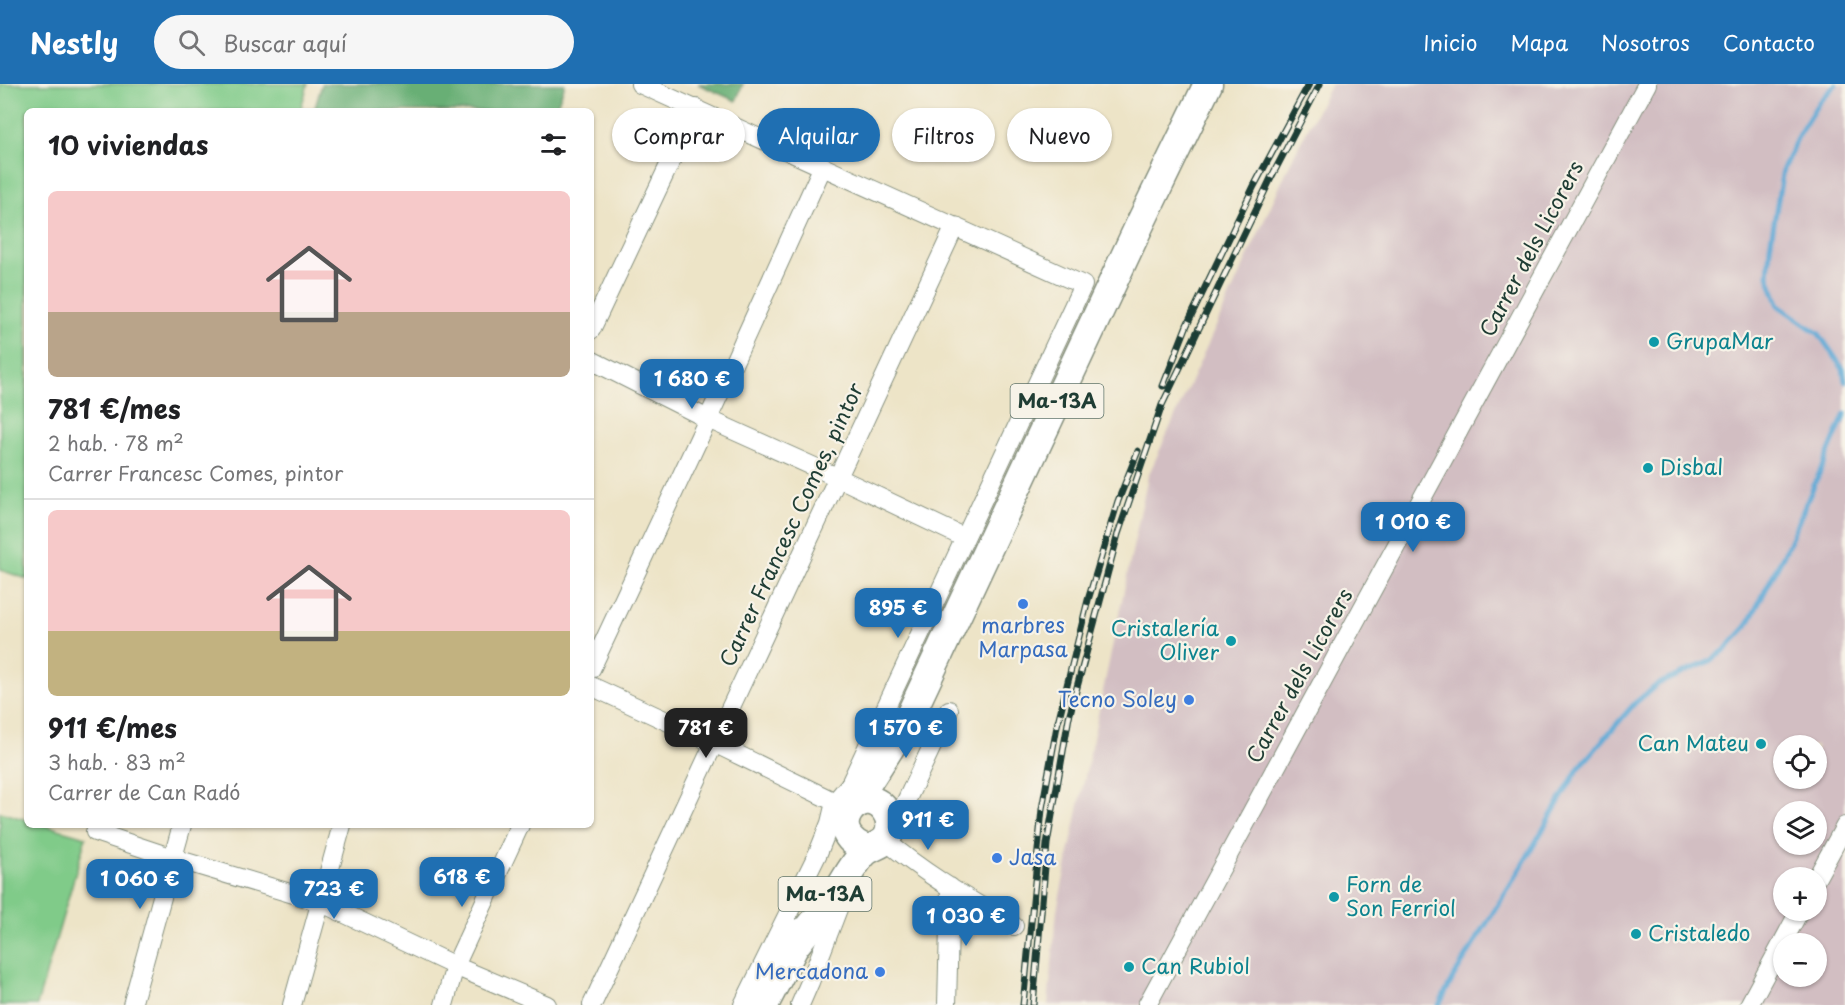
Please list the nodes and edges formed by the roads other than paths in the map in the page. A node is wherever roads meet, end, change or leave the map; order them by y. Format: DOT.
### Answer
graph roads {
  1 [pos="640,84"];
  2 [pos="1208,84"];
  3 [pos="1647,84"];
  4 [pos="696,108"];
  5 [pos="745,130"];
  6 [pos="670,162"];
  7 [pos="824,166"];
  8 [pos="955,226"];
  9 [pos="594,324"];
  10 [pos="594,362"];
  11 [pos="708,419"];
  12 [pos="839,478"];
  13 [pos="964,538"];
  14 [pos="594,663"];
  15 [pos="594,687"];
  16 [pos="949,710"];
  17 [pos="909,718"];
  18 [pos="714,743"];
  19 [pos="847,803"];
  20 [pos="1845,826"];
  21 [pos="181,828"];
  22 [pos="341,828"];
  23 [pos="519,828"];
  24 [pos="95,832"];
  25 [pos="873,837"];
  26 [pos="173,858"];
  27 [pos="1823,867"];
  28 [pos="950,887"];
  29 [pos="320,902"];
  30 [pos="1794,921"];
  31 [pos="1014,927"];
  32 [pos="455,966"];
  33 [pos="132,1005"];
  34 [pos="292,1005"];
  35 [pos="444,1005"];
  36 [pos="547,1005"];
  37 [pos="592,1005"];
  38 [pos="743,1005"];
  39 [pos="765,1005"];
  40 [pos="800,1005"];
  41 [pos="947,1005"];
  42 [pos="1147,1005"];
  43 [pos="1749,1005"];
  1 -- 4 [label="street"];
  2 -- 17 [label="main road, Ma-13A"];
  3 -- 42 [label="street, Carrer dels Licorers"];
  5 -- 7 [label="street"];
  6 -- 9 [label="street"];
  7 -- 8 [label="street"];
  7 -- 11 [label="street"];
  8 -- 12 [label="street, Carrer Francesc Comes, pintor"];
  8 -- 13 [label="street"];
  10 -- 11 [label="street"];
  11 -- 12 [label="street"];
  11 -- 14 [label="street"];
  12 -- 13 [label="street"];
  12 -- 18 [label="street, Carrer Francesc Comes, pintor"];
  13 -- 19 [label="street"];
  15 -- 18 [label="street"];
  16 -- 25 [label="street"];
  17 -- 19 [label="main road, Ma-13A"];
  17 -- 25 [label="main road, Ma-13A"];
  18 -- 19 [label="street"];
  18 -- 37 [label="street, Carrer Francesc Comes, pintor"];
  19 -- 25 [label="main road, Ma-13A"];
  19 -- 38 [label="street"];
  20 -- 27 [label="street"];
  21 -- 26 [label="street"];
  22 -- 29 [label="street"];
  23 -- 32 [label="street"];
  24 -- 26 [label="street"];
  25 -- 28 [label="street"];
  25 -- 39 [label="main road, Ma-13A"];
  25 -- 40 [label="street"];
  26 -- 29 [label="street"];
  26 -- 33 [label="street"];
  28 -- 31 [label="street"];
  28 -- 41 [label="street"];
  29 -- 32 [label="street"];
  29 -- 34 [label="street"];
  30 -- 43 [label="street"];
  32 -- 35 [label="street"];
  32 -- 36 [label="street"];
}
